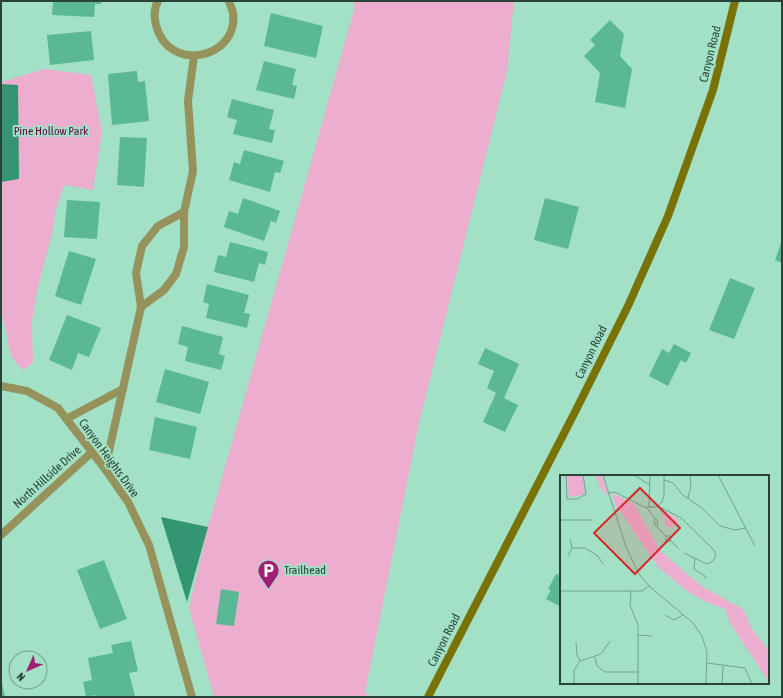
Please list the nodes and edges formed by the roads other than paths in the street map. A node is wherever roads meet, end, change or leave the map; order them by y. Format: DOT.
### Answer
graph roads {
  1 [pos="158,1"];
  2 [pos="229,1"];
  3 [pos="735,1"];
  4 [pos="194,56"];
  5 [pos="184,212"];
  6 [pos="141,307"];
  7 [pos="1,386"];
  8 [pos="123,389"];
  9 [pos="66,419"];
  10 [pos="92,452"];
  11 [pos="105,469"];
  12 [pos="1,535"];
  13 [pos="192,697"];
  14 [pos="428,697"];
  1 -- 4 [label="street"];
  2 -- 4 [label="street"];
  3 -- 14 [label="main road, Canyon Road"];
  4 -- 5 [label="street"];
  5 -- 6 [label="street"];
  5 -- 6 [label="street"];
  6 -- 8 [label="street"];
  7 -- 9 [label="street, Canyon Heights Drive"];
  8 -- 9 [label="street"];
  8 -- 11 [label="street"];
  9 -- 10 [label="street, Canyon Heights Drive"];
  10 -- 11 [label="street, Canyon Heights Drive"];
  10 -- 12 [label="street, North Hillside Drive"];
  11 -- 13 [label="street, Canyon Heights Drive"];
}
